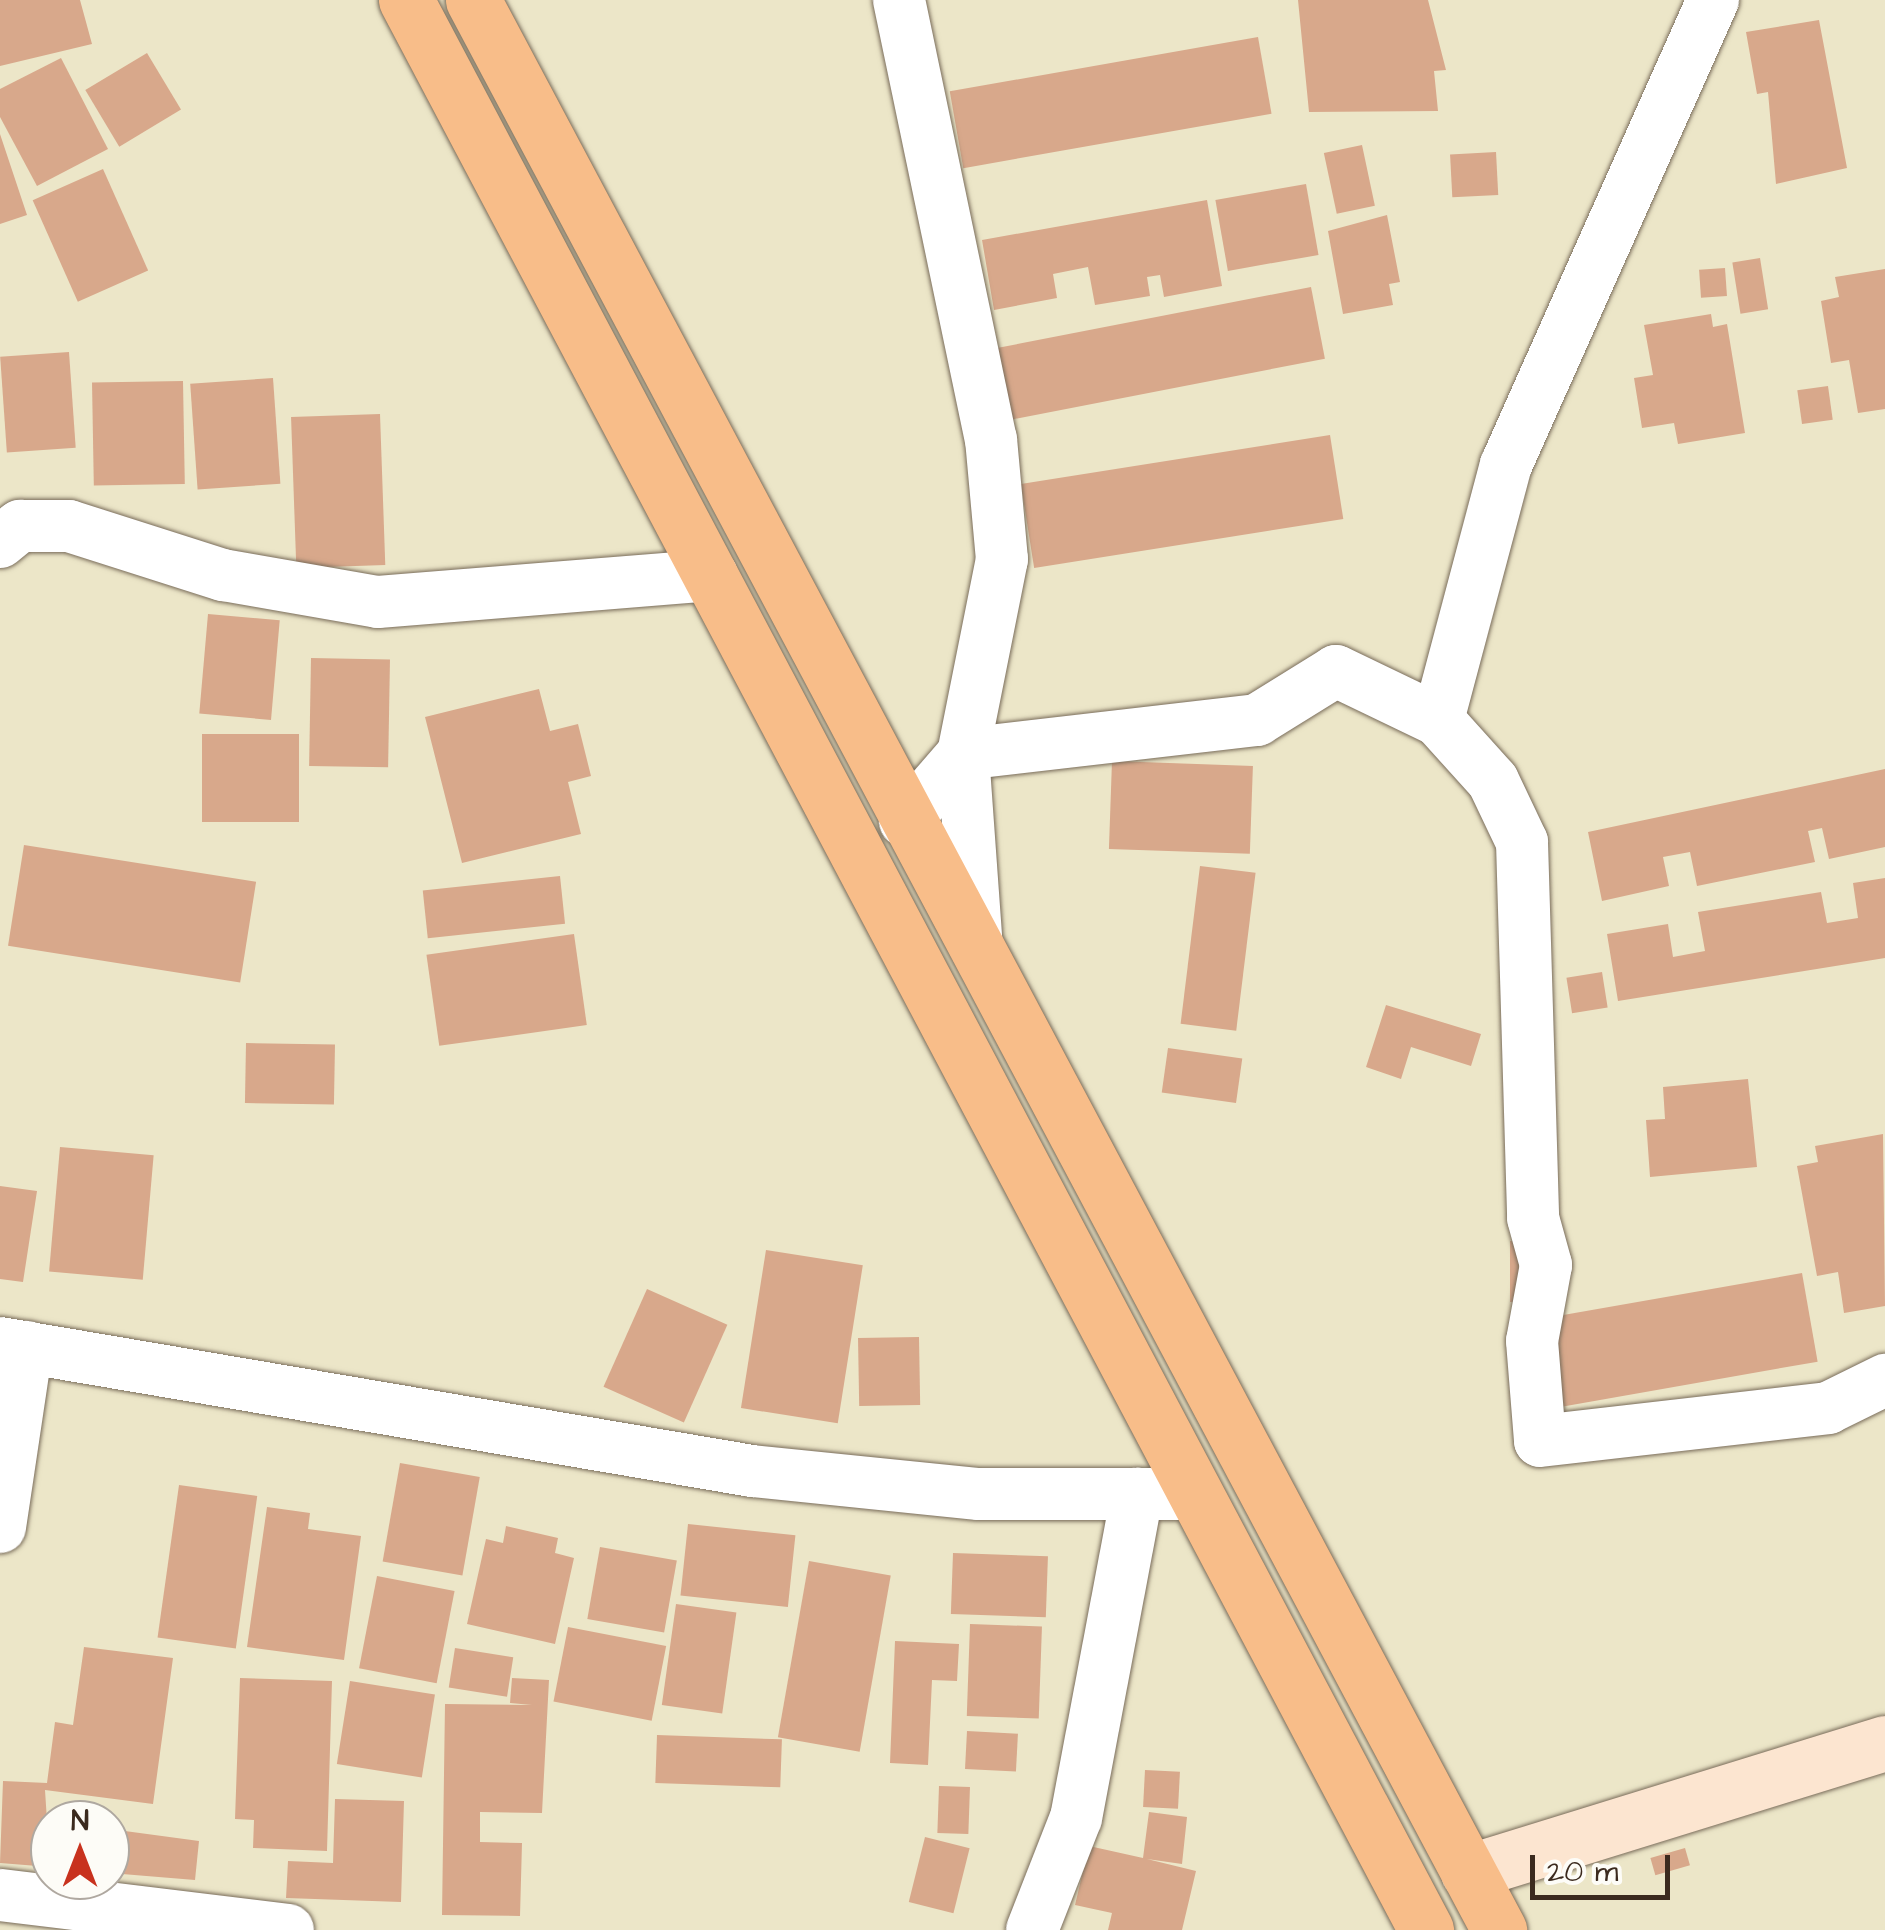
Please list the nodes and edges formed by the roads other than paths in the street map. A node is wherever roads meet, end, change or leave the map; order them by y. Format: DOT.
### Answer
graph roads {
  1 [pos="406,0"];
  2 [pos="473,0"];
  3 [pos="899,0"];
  4 [pos="1713,0"];
  5 [pos="0,542"];
  6 [pos="712,575"];
  7 [pos="1438,720"];
  8 [pos="964,754"];
  9 [pos="904,821"];
  10 [pos="977,957"];
  11 [pos="13,1345"];
  12 [pos="1885,1380"];
  13 [pos="1137,1494"];
  14 [pos="1196,1494"];
  15 [pos="0,1527"];
  16 [pos="1885,1744"];
  17 [pos="1468,1872"];
  18 [pos="0,1895"];
  19 [pos="288,1930"];
  20 [pos="1032,1930"];
  21 [pos="1426,1930"];
  22 [pos="1499,1930"];
  1 -- 6 [label="main road"];
  2 -- 9 [label="main road"];
  3 -- 8 [label="street"];
  4 -- 7 [label="street"];
  5 -- 6 [label="street"];
  6 -- 14 [label="main road"];
  7 -- 8 [label="street"];
  7 -- 12 [label="street"];
  8 -- 9 [label="street"];
  8 -- 10 [label="street"];
  9 -- 10 [label="main road"];
  10 -- 17 [label="main road"];
  11 -- 13 [label="street"];
  11 -- 15 [label="street"];
  13 -- 14 [label="street"];
  13 -- 20 [label="street"];
  14 -- 21 [label="main road"];
  16 -- 17 [label="street"];
  17 -- 22 [label="main road"];
  18 -- 19 [label="street"];
}
